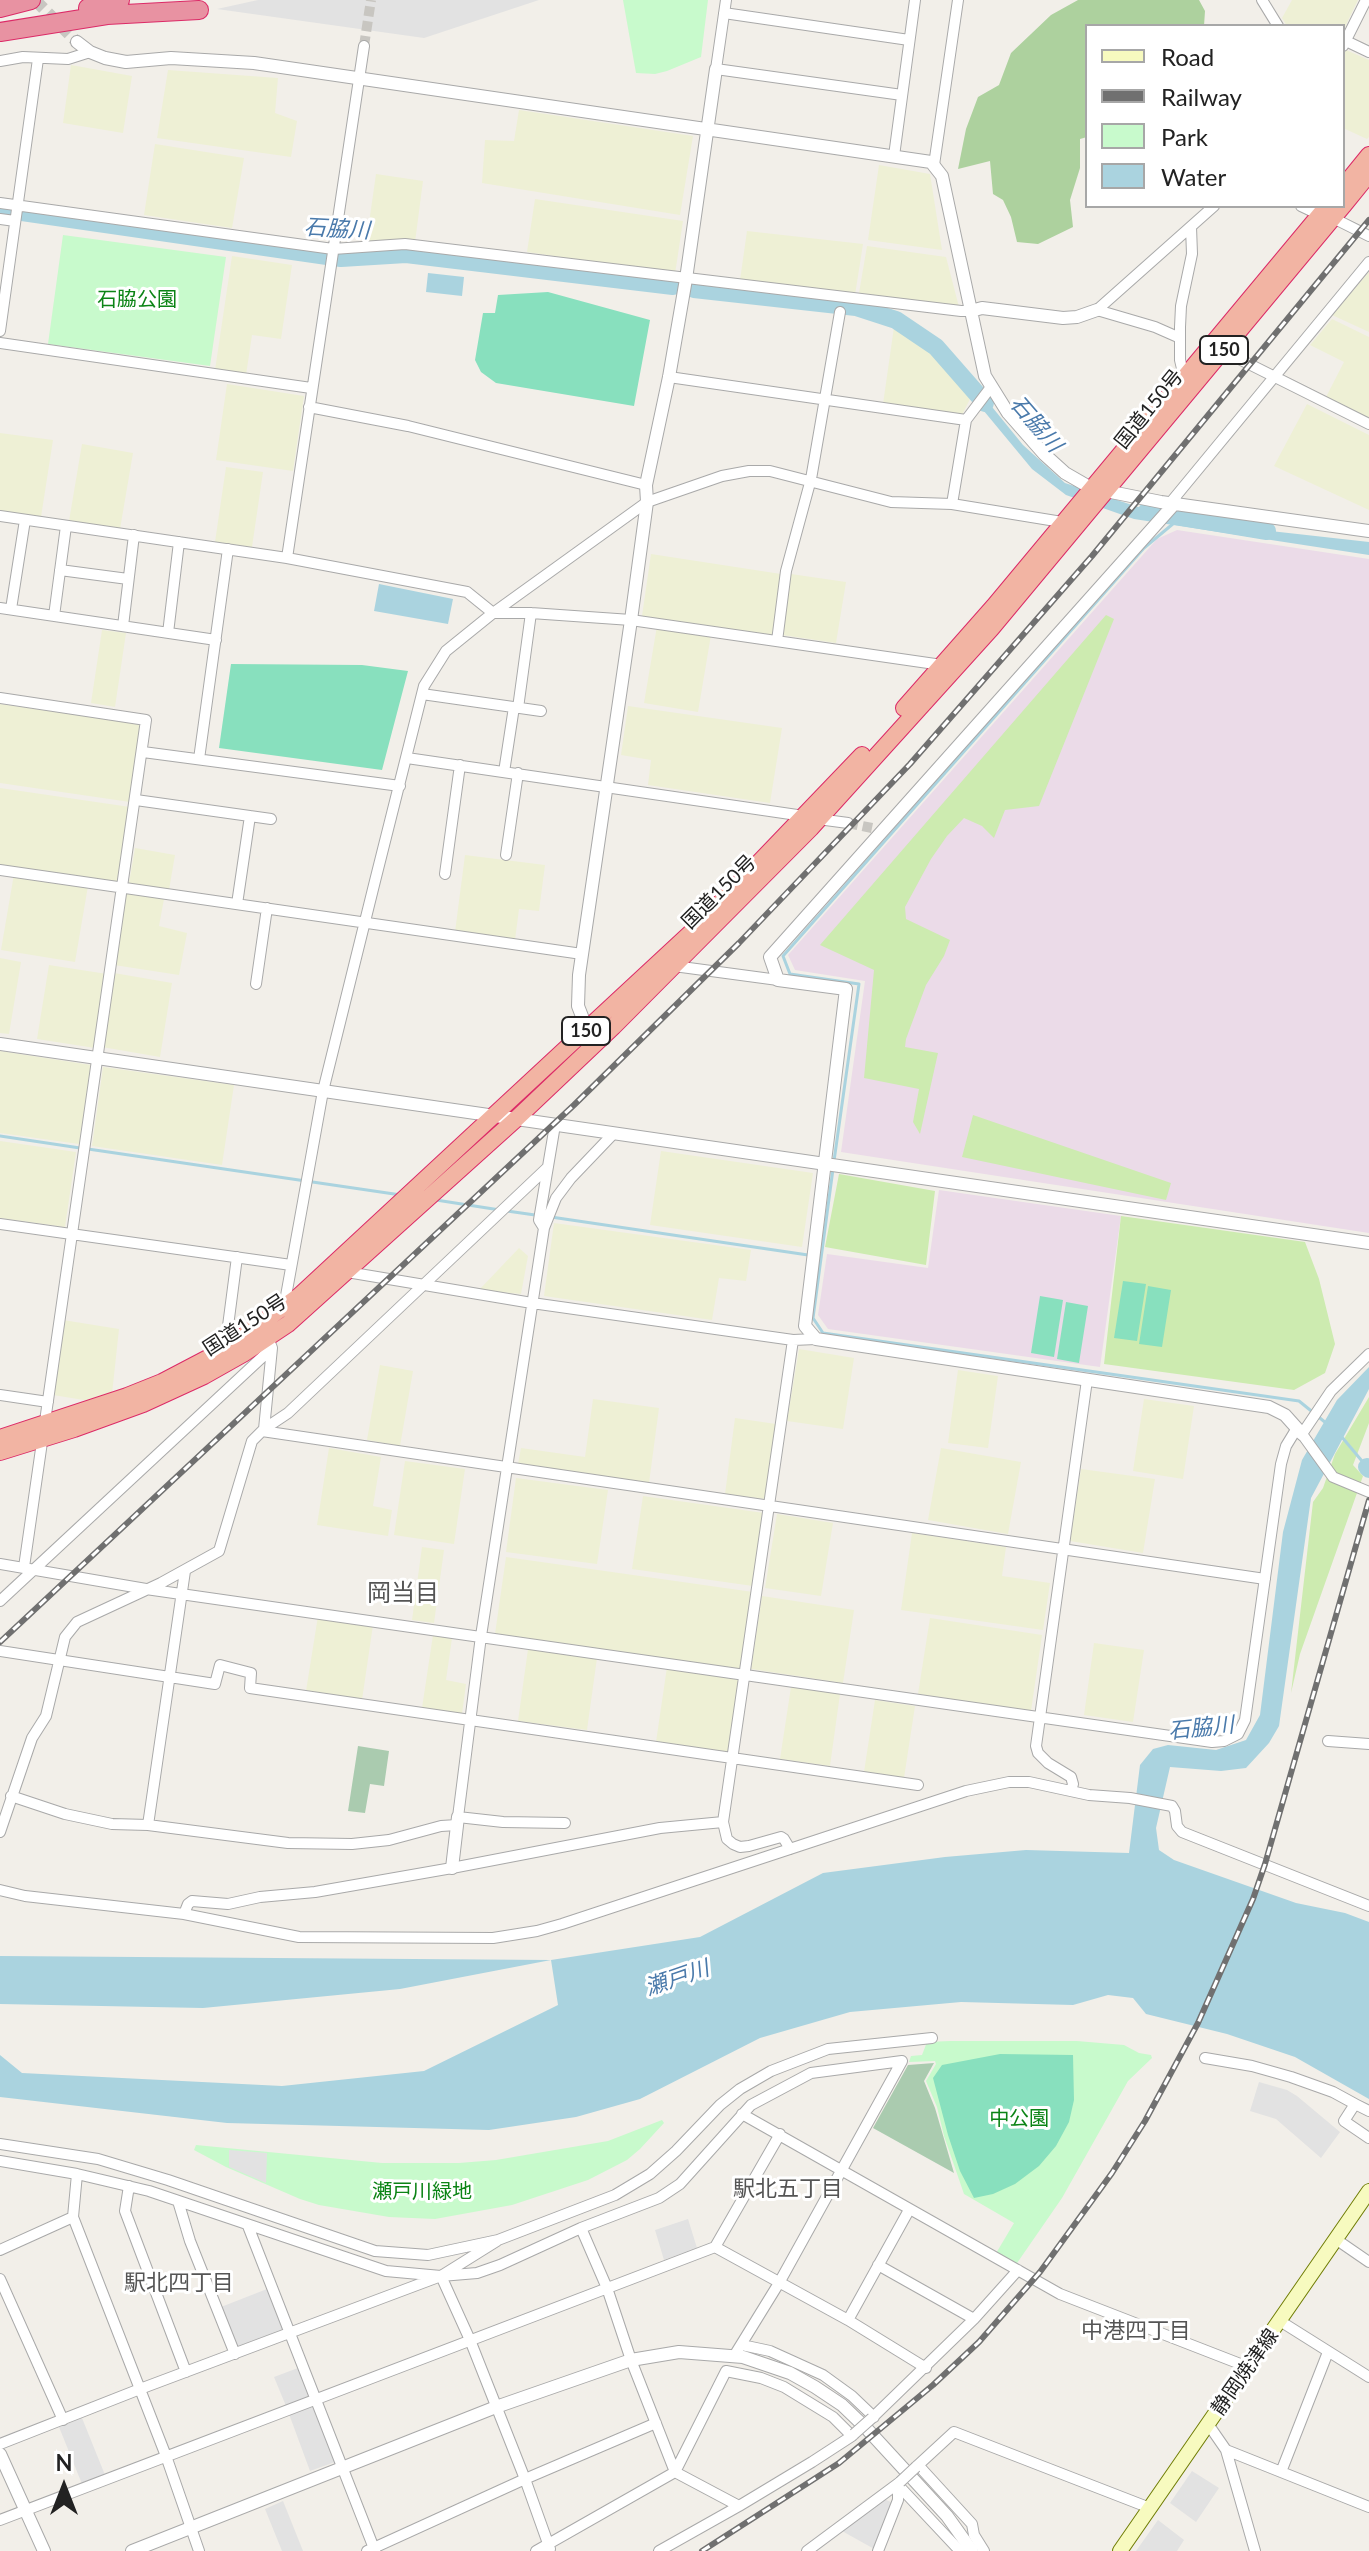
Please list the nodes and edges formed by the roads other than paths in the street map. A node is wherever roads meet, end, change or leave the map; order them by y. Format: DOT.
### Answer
graph roads {
  1 [pos="31,0"];
  2 [pos="120,0"];
  3 [pos="726,0"];
  4 [pos="915,0"];
  5 [pos="958,0"];
  6 [pos="1262,0"];
  7 [pos="1366,0"];
  8 [pos="0,8"];
  9 [pos="199,10"];
  10 [pos="724,13"];
  11 [pos="1277,24"];
  12 [pos="0,31"];
  13 [pos="909,40"];
  14 [pos="77,42"];
  15 [pos="1345,44"];
  16 [pos="364,46"];
  17 [pos="90,52"];
  18 [pos="1369,52"];
  19 [pos="38,59"];
  20 [pos="0,61"];
  21 [pos="716,69"];
  22 [pos="358,78"];
  23 [pos="902,95"];
  24 [pos="707,131"];
  25 [pos="1369,155"];
  26 [pos="894,156"];
  27 [pos="934,165"];
  28 [pos="1369,174"];
  29 [pos="1345,185"];
  30 [pos="1345,198"];
  31 [pos="0,203"];
  32 [pos="18,205"];
  33 [pos="1212,208"];
  34 [pos="1333,210"];
  35 [pos="0,219"];
  36 [pos="15,221"];
  37 [pos="1191,227"];
  38 [pos="1369,236"];
  39 [pos="332,255"];
  40 [pos="1369,262"];
  41 [pos="686,279"];
  42 [pos="1097,310"];
  43 [pos="971,311"];
  44 [pos="840,312"];
  45 [pos="0,331"];
  46 [pos="1180,338"];
  47 [pos="0,343"];
  48 [pos="1223,351"];
  49 [pos="669,377"];
  50 [pos="1184,377"];
  51 [pos="1273,377"];
  52 [pos="991,387"];
  53 [pos="311,388"];
  54 [pos="826,399"];
  55 [pos="309,407"];
  56 [pos="966,420"];
  57 [pos="1369,424"];
  58 [pos="811,479"];
  59 [pos="646,485"];
  60 [pos="1094,495"];
  61 [pos="647,502"];
  62 [pos="1173,502"];
  63 [pos="952,504"];
  64 [pos="0,516"];
  65 [pos="25,520"];
  66 [pos="1062,522"];
  67 [pos="66,526"];
  68 [pos="1369,531"];
  69 [pos="134,535"];
  70 [pos="179,542"];
  71 [pos="228,549"];
  72 [pos="287,558"];
  73 [pos="60,570"];
  74 [pos="128,579"];
  75 [pos="5,608"];
  76 [pos="493,613"];
  77 [pos="531,613"];
  78 [pos="54,616"];
  79 [pos="631,620"];
  80 [pos="123,626"];
  81 [pos="168,633"];
  82 [pos="216,640"];
  83 [pos="777,641"];
  84 [pos="942,665"];
  85 [pos="422,694"];
  86 [pos="0,698"];
  87 [pos="516,708"];
  88 [pos="541,711"];
  89 [pos="143,752"];
  90 [pos="407,758"];
  91 [pos="199,759"];
  92 [pos="460,765"];
  93 [pos="504,772"];
  94 [pos="518,773"];
  95 [pos="400,786"];
  96 [pos="605,786"];
  97 [pos="136,800"];
  98 [pos="250,816"];
  99 [pos="811,817"];
  100 [pos="271,819"];
  101 [pos="848,823"];
  102 [pos="506,855"];
  103 [pos="0,870"];
  104 [pos="445,874"];
  105 [pos="124,888"];
  106 [pos="237,904"];
  107 [pos="267,908"];
  108 [pos="365,922"];
  109 [pos="582,954"];
  110 [pos="674,966"];
  111 [pos="778,980"];
  112 [pos="256,984"];
  113 [pos="591,1037"];
  114 [pos="0,1044"];
  115 [pos="97,1057"];
  116 [pos="323,1091"];
  117 [pos="493,1116"];
  118 [pos="516,1119"];
  119 [pos="555,1125"];
  120 [pos="614,1133"];
  121 [pos="825,1164"];
  122 [pos="548,1167"];
  123 [pos="0,1224"];
  124 [pos="544,1228"];
  125 [pos="71,1235"];
  126 [pos="1369,1243"];
  127 [pos="237,1257"];
  128 [pos="291,1265"];
  129 [pos="347,1272"];
  130 [pos="421,1286"];
  131 [pos="532,1303"];
  132 [pos="284,1308"];
  133 [pos="816,1339"];
  134 [pos="793,1340"];
  135 [pos="270,1343"];
  136 [pos="225,1349"];
  137 [pos="1369,1354"];
  138 [pos="1087,1380"];
  139 [pos="0,1395"];
  140 [pos="48,1402"];
  141 [pos="263,1430"];
  142 [pos="1299,1431"];
  143 [pos="44,1432"];
  144 [pos="0,1438"];
  145 [pos="0,1452"];
  146 [pos="507,1468"];
  147 [pos="1369,1492"];
  148 [pos="769,1507"];
  149 [pos="1063,1549"];
  150 [pos="0,1564"];
  151 [pos="29,1568"];
  152 [pos="185,1571"];
  153 [pos="1265,1579"];
  154 [pos="146,1589"];
  155 [pos="182,1594"];
  156 [pos="0,1601"];
  157 [pos="481,1636"];
  158 [pos="0,1651"];
  159 [pos="59,1660"];
  160 [pos="745,1675"];
  161 [pos="171,1677"];
  162 [pos="1040,1717"];
  163 [pos="471,1718"];
  164 [pos="1328,1741"];
  165 [pos="1369,1744"];
  166 [pos="734,1757"];
  167 [pos="918,1785"];
  168 [pos="1071,1791"];
  169 [pos="11,1796"];
  170 [pos="458,1821"];
  171 [pos="723,1822"];
  172 [pos="565,1823"];
  173 [pos="148,1825"];
  174 [pos="0,1832"];
  175 [pos="790,1849"];
  176 [pos="452,1868"];
  177 [pos="0,1890"];
  178 [pos="1369,1906"];
  179 [pos="184,1914"];
  180 [pos="932,2038"];
  181 [pos="1205,2058"];
  182 [pos="1355,2104"];
  183 [pos="1369,2111"];
  184 [pos="742,2114"];
  185 [pos="780,2134"];
  186 [pos="1369,2138"];
  187 [pos="0,2144"];
  188 [pos="0,2161"];
  189 [pos="841,2170"];
  190 [pos="77,2174"];
  191 [pos="129,2186"];
  192 [pos="1369,2191"];
  193 [pos="178,2201"];
  194 [pos="909,2210"];
  195 [pos="73,2217"];
  196 [pos="248,2226"];
  197 [pos="581,2228"];
  198 [pos="498,2240"];
  199 [pos="1337,2240"];
  200 [pos="715,2247"];
  201 [pos="0,2250"];
  202 [pos="1369,2262"];
  203 [pos="878,2265"];
  204 [pos="1018,2270"];
  205 [pos="441,2276"];
  206 [pos="0,2279"];
  207 [pos="779,2283"];
  208 [pos="607,2288"];
  209 [pos="974,2319"];
  210 [pos="848,2320"];
  211 [pos="1280,2321"];
  212 [pos="290,2333"];
  213 [pos="470,2340"];
  214 [pos="738,2350"];
  215 [pos="1328,2352"];
  216 [pos="235,2354"];
  217 [pos="631,2360"];
  218 [pos="1248,2367"];
  219 [pos="926,2368"];
  220 [pos="186,2372"];
  221 [pos="1369,2377"];
  222 [pos="140,2389"];
  223 [pos="316,2399"];
  224 [pos="496,2407"];
  225 [pos="873,2418"];
  226 [pos="63,2420"];
  227 [pos="656,2423"];
  228 [pos="1208,2424"];
  229 [pos="853,2435"];
  230 [pos="0,2444"];
  231 [pos="1226,2450"];
  232 [pos="0,2454"];
  233 [pos="166,2456"];
  234 [pos="917,2466"];
  235 [pos="342,2467"];
  236 [pos="675,2472"];
  237 [pos="1281,2472"];
  238 [pos="525,2479"];
  239 [pos="899,2484"];
  240 [pos="739,2506"];
  241 [pos="1369,2507"];
  242 [pos="1150,2508"];
  243 [pos="25,2510"];
  244 [pos="0,2520"];
  245 [pos="190,2528"];
  246 [pos="549,2548"];
  247 [pos="372,2550"];
  248 [pos="44,2551"];
  249 [pos="132,2551"];
  250 [pos="199,2551"];
  251 [pos="536,2551"];
  252 [pos="659,2551"];
  253 [pos="807,2551"];
  254 [pos="878,2551"];
  255 [pos="960,2551"];
  256 [pos="972,2551"];
  257 [pos="984,2551"];
  258 [pos="1120,2551"];
  259 [pos="1255,2551"];
  1 -- 8 [label="highway"];
  2 -- 12 [label="highway"];
  3 -- 10 [label="street"];
  4 -- 13 [label="street"];
  5 -- 27 [label="street"];
  6 -- 11 [label="street"];
  7 -- 15 [label="street"];
  9 -- 12 [label="highway"];
  10 -- 13 [label="street"];
  10 -- 21 [label="street"];
  13 -- 23 [label="street"];
  14 -- 17 [label="street"];
  15 -- 18 [label="street"];
  16 -- 22 [label="street"];
  17 -- 19 [label="street"];
  17 -- 22 [label="street"];
  19 -- 20 [label="street"];
  19 -- 32 [label="street"];
  21 -- 23 [label="street"];
  21 -- 24 [label="street"];
  22 -- 24 [label="street"];
  22 -- 39 [label="street"];
  23 -- 26 [label="street"];
  24 -- 26 [label="street"];
  24 -- 41 [label="street"];
  25 -- 29 [label="highway"];
  26 -- 27 [label="street"];
  27 -- 43 [label="street"];
  28 -- 30 [label="highway, 国道150号 / 150"];
  31 -- 32 [label="street"];
  32 -- 36 [label="street"];
  32 -- 39 [label="street"];
  33 -- 37 [label="street"];
  34 -- 38 [label="street"];
  34 -- 48 [label="highway, 国道150号 / 150"];
  34 -- 50 [label="highway, 国道150号 / 150"];
  35 -- 36 [label="street"];
  36 -- 45 [label="street"];
  37 -- 42 [label="street"];
  37 -- 46 [label="street"];
  39 -- 41 [label="street"];
  39 -- 53 [label="street"];
  40 -- 51 [label="street"];
  41 -- 43 [label="street"];
  41 -- 49 [label="street"];
  42 -- 43 [label="street"];
  42 -- 46 [label="street"];
  43 -- 52 [label="street"];
  44 -- 54 [label="street"];
  46 -- 50 [label="street"];
  47 -- 53 [label="street"];
  48 -- 51 [label="street"];
  48 -- 60 [label="highway, 国道150号 / 150"];
  49 -- 54 [label="street"];
  49 -- 59 [label="street"];
  50 -- 60 [label="highway, 国道150号 / 150"];
  51 -- 57 [label="street"];
  51 -- 62 [label="street"];
  52 -- 56 [label="street"];
  52 -- 60 [label="street"];
  53 -- 55 [label="street"];
  54 -- 56 [label="street"];
  54 -- 58 [label="street"];
  55 -- 59 [label="street"];
  55 -- 72 [label="street"];
  56 -- 63 [label="street"];
  58 -- 61 [label="street"];
  58 -- 63 [label="street"];
  58 -- 83 [label="street"];
  59 -- 61 [label="street"];
  60 -- 62 [label="street"];
  60 -- 66 [label="highway, 国道150号 / 150"];
  60 -- 99 [label="highway, 国道150号 / 150"];
  61 -- 76 [label="street"];
  61 -- 79 [label="street"];
  62 -- 68 [label="street"];
  62 -- 111 [label="street"];
  63 -- 66 [label="street"];
  64 -- 65 [label="street"];
  65 -- 67 [label="street"];
  65 -- 75 [label="street"];
  66 -- 84 [label="highway, 国道150号 / 150"];
  67 -- 69 [label="street"];
  67 -- 73 [label="street"];
  69 -- 70 [label="street"];
  69 -- 74 [label="street"];
  70 -- 71 [label="street"];
  70 -- 81 [label="street"];
  71 -- 72 [label="street"];
  71 -- 82 [label="street"];
  72 -- 76 [label="street"];
  73 -- 74 [label="street"];
  73 -- 78 [label="street"];
  74 -- 80 [label="street"];
  75 -- 78 [label="street"];
  76 -- 77 [label="street"];
  76 -- 85 [label="street"];
  77 -- 79 [label="street"];
  77 -- 87 [label="street"];
  78 -- 80 [label="street"];
  79 -- 83 [label="street"];
  79 -- 96 [label="street"];
  80 -- 81 [label="street"];
  81 -- 82 [label="street"];
  82 -- 91 [label="street"];
  83 -- 84 [label="street"];
  84 -- 99 [label="highway, 国道150号 / 150"];
  85 -- 87 [label="street"];
  85 -- 90 [label="street"];
  86 -- 89 [label="street"];
  87 -- 88 [label="street"];
  87 -- 93 [label="street"];
  89 -- 91 [label="street"];
  89 -- 97 [label="street"];
  90 -- 92 [label="street"];
  90 -- 95 [label="street"];
  91 -- 95 [label="street"];
  92 -- 93 [label="street"];
  92 -- 104 [label="street"];
  93 -- 94 [label="street"];
  94 -- 96 [label="street"];
  94 -- 102 [label="street"];
  95 -- 108 [label="street"];
  96 -- 99 [label="street"];
  96 -- 109 [label="street"];
  97 -- 98 [label="street"];
  97 -- 105 [label="street"];
  98 -- 100 [label="street"];
  98 -- 106 [label="street"];
  99 -- 101 [label="street"];
  99 -- 110 [label="highway, 国道150号 / 150"];
  99 -- 113 [label="highway, 国道150号 / 150"];
  103 -- 105 [label="street"];
  105 -- 106 [label="street"];
  105 -- 115 [label="street"];
  106 -- 107 [label="street"];
  107 -- 108 [label="street"];
  107 -- 112 [label="street"];
  108 -- 109 [label="street"];
  108 -- 116 [label="street"];
  109 -- 113 [label="street"];
  110 -- 111 [label="street"];
  110 -- 113 [label="highway, 国道150号 / 150"];
  111 -- 121 [label="street"];
  113 -- 117 [label="highway, 国道150号 / 150"];
  113 -- 118 [label="highway, 国道150号 / 150"];
  114 -- 115 [label="street"];
  115 -- 116 [label="street"];
  115 -- 125 [label="street"];
  116 -- 117 [label="street"];
  116 -- 128 [label="street"];
  117 -- 118 [label="street"];
  117 -- 132 [label="highway, 国道150号 / 150"];
  118 -- 119 [label="street"];
  118 -- 129 [label="highway, 国道150号 / 150"];
  119 -- 120 [label="street"];
  119 -- 122 [label="street"];
  120 -- 121 [label="street"];
  120 -- 124 [label="street"];
  121 -- 126 [label="street"];
  121 -- 133 [label="street"];
  122 -- 124 [label="street"];
  122 -- 130 [label="street"];
  123 -- 125 [label="street"];
  124 -- 131 [label="street"];
  125 -- 127 [label="street"];
  125 -- 140 [label="street"];
  127 -- 128 [label="street"];
  127 -- 136 [label="street"];
  128 -- 132 [label="street"];
  129 -- 130 [label="street"];
  129 -- 135 [label="highway, 国道150号 / 150"];
  130 -- 131 [label="street"];
  130 -- 141 [label="street"];
  131 -- 134 [label="street"];
  131 -- 146 [label="street"];
  132 -- 136 [label="highway, 国道150号 / 150"];
  133 -- 134 [label="street"];
  133 -- 138 [label="street"];
  134 -- 148 [label="street"];
  135 -- 141 [label="street"];
  135 -- 143 [label="highway, 国道150号 / 150"];
  135 -- 151 [label="street"];
  136 -- 143 [label="highway, 国道150号 / 150"];
  137 -- 142 [label="street"];
  138 -- 142 [label="street"];
  138 -- 149 [label="street"];
  139 -- 140 [label="street"];
  140 -- 143 [label="street"];
  141 -- 146 [label="street"];
  141 -- 152 [label="street"];
  142 -- 147 [label="street"];
  142 -- 153 [label="street"];
  143 -- 144 [label="highway, 国道150号 / 150"];
  143 -- 145 [label="highway, 国道150号 / 150"];
  143 -- 151 [label="street"];
  146 -- 148 [label="street"];
  146 -- 157 [label="street"];
  148 -- 149 [label="street"];
  148 -- 160 [label="street"];
  149 -- 153 [label="street"];
  149 -- 162 [label="street"];
  150 -- 151 [label="street"];
  151 -- 154 [label="street"];
  151 -- 156 [label="street"];
  152 -- 154 [label="street"];
  152 -- 155 [label="street"];
  153 -- 162 [label="street"];
  154 -- 155 [label="street"];
  154 -- 159 [label="street"];
  155 -- 157 [label="street"];
  155 -- 161 [label="street"];
  157 -- 160 [label="street"];
  157 -- 163 [label="street"];
  158 -- 159 [label="street"];
  159 -- 161 [label="street"];
  159 -- 169 [label="street"];
  160 -- 162 [label="street"];
  160 -- 166 [label="street"];
  161 -- 163 [label="street"];
  161 -- 173 [label="street"];
  162 -- 168 [label="street"];
  163 -- 166 [label="street"];
  163 -- 170 [label="street"];
  164 -- 165 [label="street"];
  166 -- 167 [label="street"];
  166 -- 171 [label="street"];
  168 -- 175 [label="street"];
  168 -- 178 [label="street"];
  169 -- 173 [label="street"];
  169 -- 174 [label="street"];
  170 -- 172 [label="street"];
  170 -- 173 [label="street"];
  170 -- 176 [label="street"];
  171 -- 175 [label="street"];
  171 -- 176 [label="street"];
  175 -- 179 [label="street"];
  176 -- 179 [label="street"];
  177 -- 179 [label="street"];
  180 -- 198 [label="street"];
  181 -- 182 [label="street"];
  182 -- 183 [label="street"];
  182 -- 186 [label="street"];
  184 -- 185 [label="street"];
  184 -- 189 [label="street"];
  184 -- 197 [label="street"];
  185 -- 189 [label="street"];
  185 -- 200 [label="street"];
  187 -- 198 [label="street"];
  188 -- 190 [label="street"];
  189 -- 194 [label="street"];
  189 -- 207 [label="street"];
  190 -- 191 [label="street"];
  190 -- 195 [label="street"];
  191 -- 193 [label="street"];
  191 -- 220 [label="street"];
  192 -- 199 [label="main road, 静岡焼津線"];
  193 -- 196 [label="street"];
  193 -- 216 [label="street"];
  194 -- 203 [label="street"];
  194 -- 204 [label="street"];
  195 -- 201 [label="street"];
  195 -- 222 [label="street"];
  196 -- 205 [label="street"];
  196 -- 212 [label="street"];
  197 -- 205 [label="street"];
  197 -- 208 [label="street"];
  198 -- 205 [label="street"];
  199 -- 202 [label="street"];
  199 -- 211 [label="main road, 静岡焼津線"];
  200 -- 207 [label="street"];
  200 -- 208 [label="street"];
  203 -- 209 [label="street"];
  203 -- 210 [label="street"];
  204 -- 209 [label="street"];
  204 -- 218 [label="street"];
  205 -- 212 [label="street"];
  205 -- 213 [label="street"];
  206 -- 226 [label="street"];
  207 -- 210 [label="street"];
  207 -- 214 [label="street"];
  208 -- 213 [label="street"];
  208 -- 217 [label="street"];
  209 -- 219 [label="street"];
  210 -- 219 [label="street"];
  211 -- 215 [label="street"];
  211 -- 218 [label="main road, 静岡焼津線"];
  212 -- 216 [label="street"];
  212 -- 223 [label="street"];
  213 -- 223 [label="street"];
  213 -- 224 [label="street"];
  214 -- 217 [label="street"];
  214 -- 225 [label="street"];
  214 -- 256 [label="street"];
  215 -- 221 [label="street"];
  215 -- 237 [label="street"];
  216 -- 220 [label="street"];
  217 -- 224 [label="street"];
  217 -- 227 [label="street"];
  218 -- 228 [label="main road, 静岡焼津線"];
  219 -- 225 [label="street"];
  220 -- 222 [label="street"];
  222 -- 226 [label="street"];
  222 -- 233 [label="street"];
  223 -- 233 [label="street"];
  223 -- 235 [label="street"];
  224 -- 235 [label="street"];
  224 -- 238 [label="street"];
  225 -- 229 [label="street, bridge"];
  226 -- 230 [label="street"];
  227 -- 236 [label="street"];
  227 -- 238 [label="street"];
  228 -- 231 [label="street"];
  228 -- 242 [label="main road, 静岡焼津線"];
  229 -- 236 [label="street"];
  229 -- 240 [label="street"];
  231 -- 237 [label="street"];
  231 -- 259 [label="street"];
  232 -- 243 [label="street"];
  233 -- 243 [label="street"];
  233 -- 245 [label="street"];
  234 -- 239 [label="street, bridge"];
  234 -- 242 [label="street"];
  234 -- 257 [label="street"];
  235 -- 245 [label="street"];
  235 -- 247 [label="street"];
  236 -- 240 [label="street"];
  236 -- 246 [label="street"];
  237 -- 241 [label="street"];
  238 -- 246 [label="street"];
  238 -- 247 [label="street"];
  239 -- 253 [label="street"];
  239 -- 254 [label="street"];
  239 -- 255 [label="street"];
  240 -- 252 [label="street"];
  242 -- 258 [label="main road, 静岡焼津線"];
  243 -- 244 [label="street"];
  243 -- 248 [label="street"];
  245 -- 249 [label="street"];
  245 -- 250 [label="street"];
  246 -- 251 [label="street"];
}
